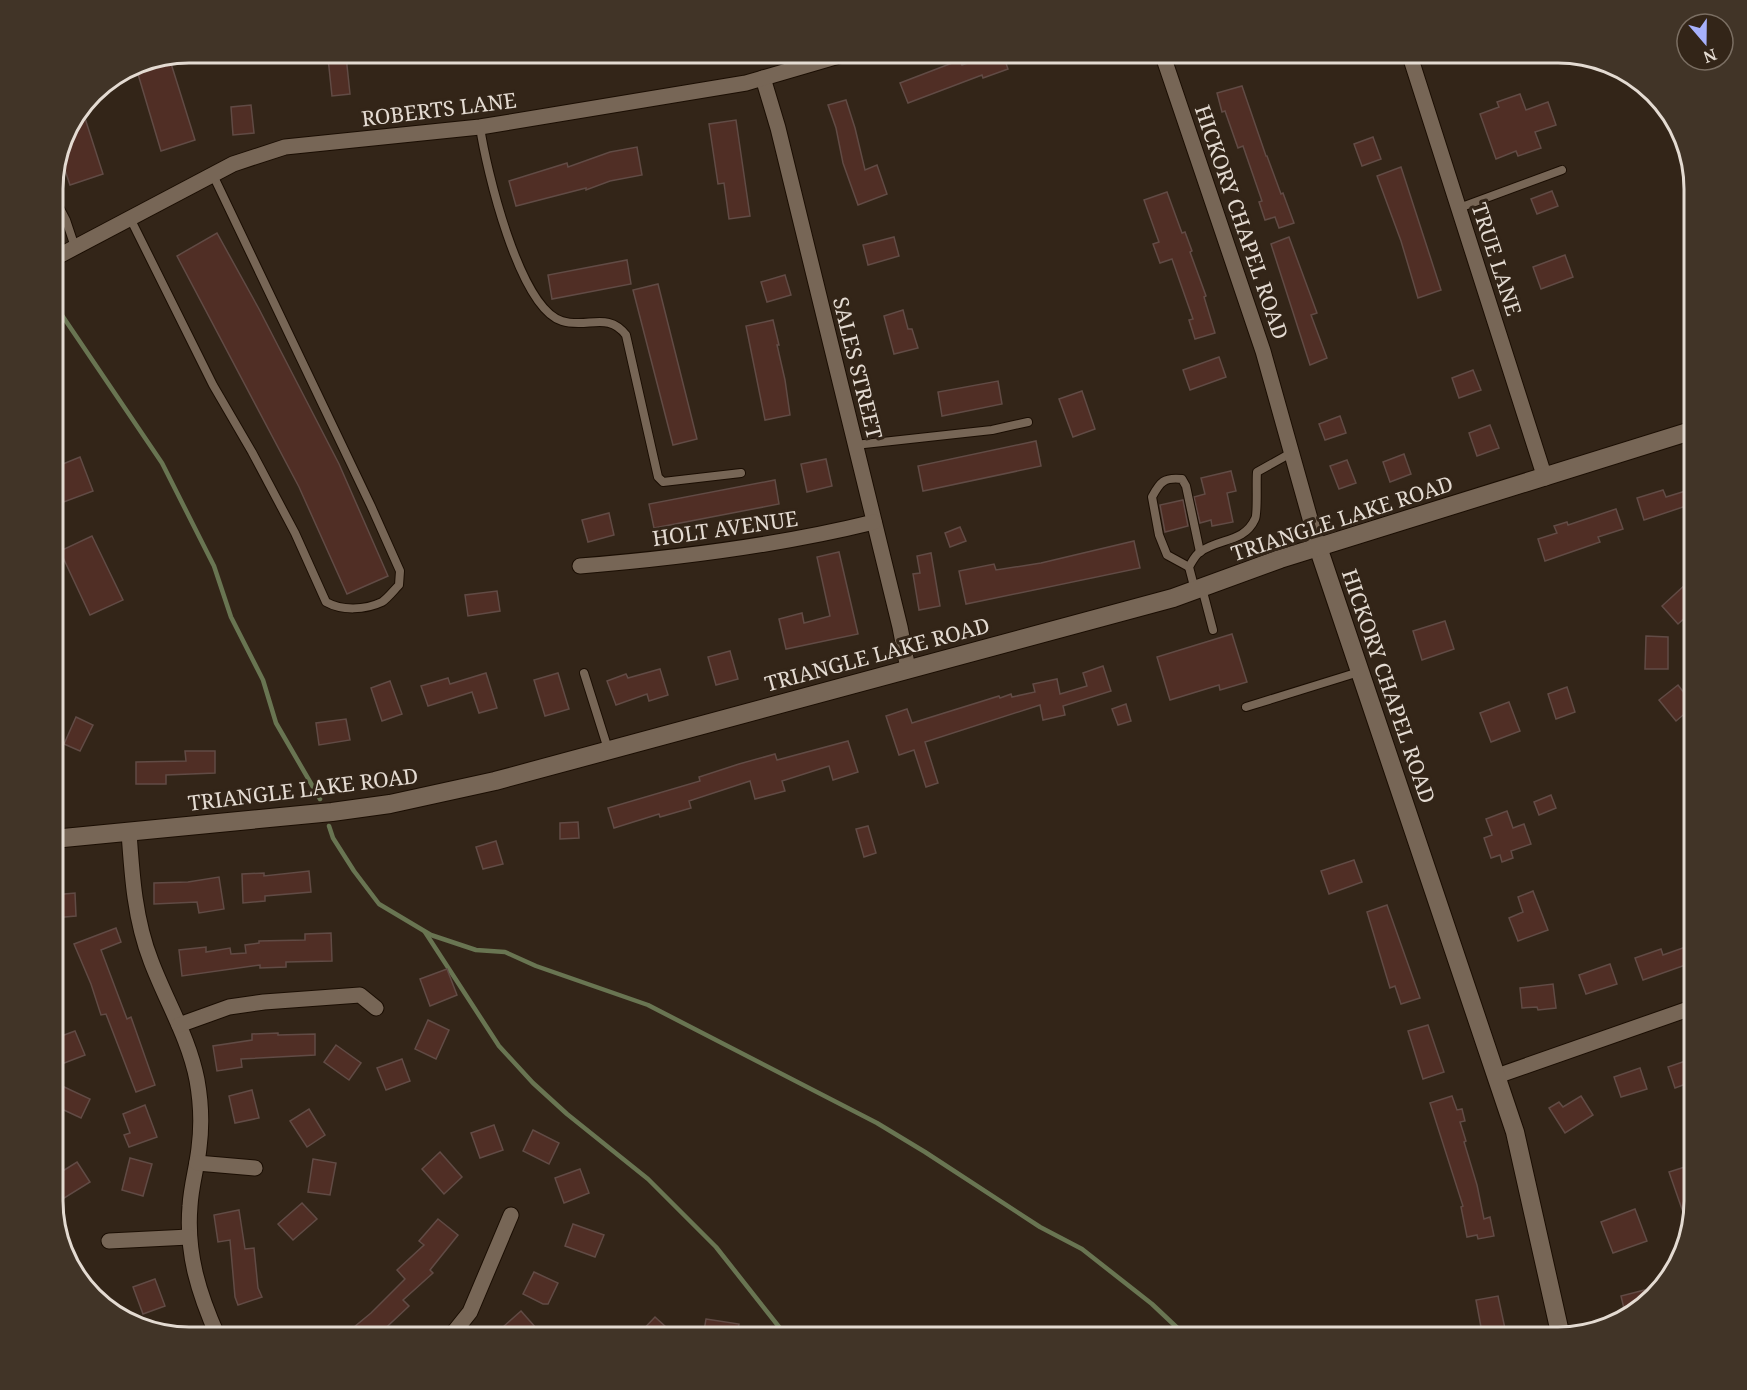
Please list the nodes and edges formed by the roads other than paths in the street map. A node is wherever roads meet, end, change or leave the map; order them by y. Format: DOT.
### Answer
graph roads {
  1 [pos="813,63"];
  2 [pos="1166,63"];
  3 [pos="1413,63"];
  4 [pos="763,78"];
  5 [pos="480,127"];
  6 [pos="1562,170"];
  7 [pos="213,175"];
  8 [pos="1459,208"];
  9 [pos="63,214"];
  10 [pos="130,218"];
  11 [pos="75,247"];
  12 [pos="63,254"];
  13 [pos="1028,422"];
  14 [pos="1684,434"];
  15 [pos="855,445"];
  16 [pos="1291,453"];
  17 [pos="741,472"];
  18 [pos="1545,478"];
  19 [pos="874,522"];
  20 [pos="1318,547"];
  21 [pos="1200,552"];
  22 [pos="580,566"];
  23 [pos="1189,567"];
  24 [pos="1199,589"];
  25 [pos="1213,630"];
  26 [pos="908,669"];
  27 [pos="1360,672"];
  28 [pos="584,673"];
  29 [pos="1246,707"];
  30 [pos="608,750"];
  31 [pos="129,832"];
  32 [pos="63,838"];
  33 [pos="376,1008"];
  34 [pos="1684,1011"];
  35 [pos="179,1025"];
  36 [pos="1497,1076"];
  37 [pos="197,1163"];
  38 [pos="255,1168"];
  39 [pos="511,1215"];
  40 [pos="189,1238"];
  41 [pos="109,1241"];
  42 [pos="213,1327"];
  43 [pos="458,1327"];
  44 [pos="1559,1327"];
  1 -- 4 [label="street, ROBERTS LANE"];
  2 -- 16 [label="street, HICKORY CHAPEL ROAD"];
  3 -- 8 [label="street, TRUE LANE"];
  4 -- 5 [label="street, ROBERTS LANE"];
  4 -- 15 [label="street, SALES STREET"];
  5 -- 7 [label="street, ROBERTS LANE"];
  5 -- 17 [label="lane"];
  6 -- 8 [label="lane"];
  7 -- 10 [label="street, ROBERTS LANE"];
  7 -- 10 [label="lane"];
  8 -- 18 [label="street, TRUE LANE"];
  9 -- 11 [label="lane"];
  10 -- 11 [label="street, ROBERTS LANE"];
  11 -- 12 [label="street, ROBERTS LANE"];
  13 -- 15 [label="lane"];
  14 -- 18 [label="street, TRIANGLE LAKE ROAD"];
  15 -- 19 [label="street, SALES STREET"];
  16 -- 20 [label="street, HICKORY CHAPEL ROAD"];
  16 -- 21 [label="lane"];
  18 -- 20 [label="street, TRIANGLE LAKE ROAD"];
  19 -- 22 [label="street, HOLT AVENUE"];
  19 -- 26 [label="street, SALES STREET"];
  20 -- 24 [label="street, TRIANGLE LAKE ROAD"];
  20 -- 27 [label="street, HICKORY CHAPEL ROAD"];
  21 -- 23 [label="lane"];
  21 -- 23 [label="lane"];
  23 -- 24 [label="lane"];
  24 -- 25 [label="lane"];
  24 -- 26 [label="street, TRIANGLE LAKE ROAD"];
  26 -- 30 [label="street, TRIANGLE LAKE ROAD"];
  27 -- 29 [label="lane"];
  27 -- 36 [label="street, HICKORY CHAPEL ROAD"];
  28 -- 30 [label="lane"];
  30 -- 31 [label="street, TRIANGLE LAKE ROAD"];
  31 -- 32 [label="street, TRIANGLE LAKE ROAD"];
  31 -- 35 [label="street"];
  33 -- 35 [label="street"];
  34 -- 36 [label="street"];
  35 -- 37 [label="street"];
  36 -- 44 [label="street, HICKORY CHAPEL ROAD"];
  37 -- 38 [label="street"];
  37 -- 40 [label="street"];
  39 -- 43 [label="street"];
  40 -- 41 [label="street"];
  40 -- 42 [label="street"];
}
